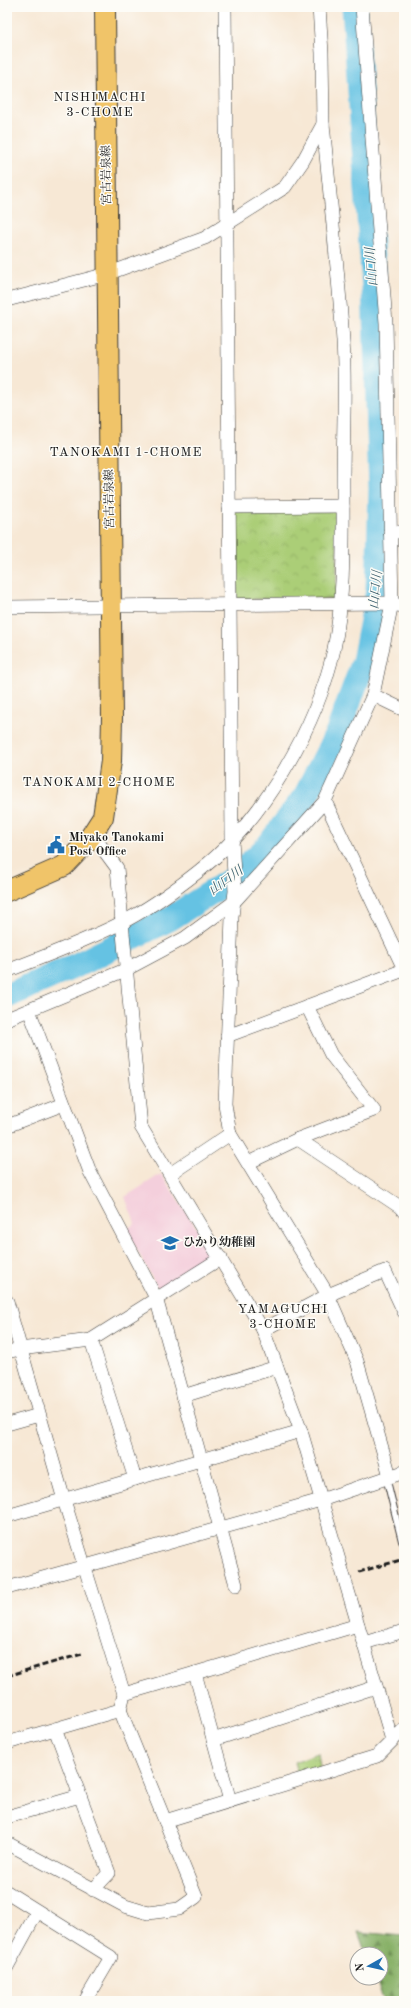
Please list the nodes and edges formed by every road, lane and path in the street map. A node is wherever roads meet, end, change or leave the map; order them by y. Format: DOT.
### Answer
graph roads {
  1 [pos="105,7"];
  2 [pos="225,7"];
  3 [pos="319,7"];
  4 [pos="362,7"];
  5 [pos="323,124"];
  6 [pos="226,226"];
  7 [pos="108,274"];
  8 [pos="7,300"];
  9 [pos="229,506"];
  10 [pos="343,506"];
  11 [pos="390,532"];
  12 [pos="404,532"];
  13 [pos="344,603"];
  14 [pos="230,604"];
  15 [pos="393,604"];
  16 [pos="111,606"];
  17 [pos="7,607"];
  18 [pos="372,695"];
  19 [pos="404,710"];
  20 [pos="325,800"];
  21 [pos="92,834"];
  22 [pos="232,840"];
  23 [pos="7,891"];
  24 [pos="235,896"];
  25 [pos="121,923"];
  26 [pos="125,970"];
  27 [pos="404,970"];
  28 [pos="7,971"];
  29 [pos="307,1006"];
  30 [pos="29,1010"];
  31 [pos="7,1019"];
  32 [pos="227,1036"];
  33 [pos="64,1104"];
  34 [pos="7,1126"];
  35 [pos="230,1134"];
  36 [pos="298,1138"];
  37 [pos="248,1163"];
  38 [pos="170,1174"];
  39 [pos="404,1212"];
  40 [pos="221,1258"];
  41 [pos="328,1295"];
  42 [pos="156,1298"];
  43 [pos="7,1301"];
  44 [pos="404,1312"];
  45 [pos="263,1330"];
  46 [pos="91,1340"];
  47 [pos="13,1350"];
  48 [pos="277,1367"];
  49 [pos="183,1396"];
  50 [pos="39,1415"];
  51 [pos="7,1424"];
  52 [pos="301,1431"];
  53 [pos="201,1460"];
  54 [pos="404,1472"];
  55 [pos="388,1476"];
  56 [pos="135,1479"];
  57 [pos="64,1500"];
  58 [pos="321,1500"];
  59 [pos="7,1516"];
  60 [pos="220,1528"];
  61 [pos="402,1541"];
  62 [pos="84,1566"];
  63 [pos="236,1585"];
  64 [pos="7,1588"];
  65 [pos="358,1625"];
  66 [pos="404,1631"];
  67 [pos="364,1643"];
  68 [pos="195,1673"];
  69 [pos="376,1687"];
  70 [pos="124,1694"];
  71 [pos="120,1710"];
  72 [pos="55,1728"];
  73 [pos="404,1729"];
  74 [pos="213,1740"];
  75 [pos="392,1740"];
  76 [pos="7,1743"];
  77 [pos="80,1796"];
  78 [pos="230,1801"];
  79 [pos="7,1817"];
  80 [pos="165,1821"];
  81 [pos="7,1843"];
  82 [pos="93,1890"];
  83 [pos="7,1892"];
  84 [pos="37,1912"];
  85 [pos="7,1967"];
  86 [pos="85,2001"];
  1 -- 7 [label="main road, 宮古岩泉線"];
  2 -- 6 [label="street"];
  3 -- 5 [label="street"];
  4 -- 11 [label="street"];
  5 -- 6 [label="street"];
  5 -- 10 [label="street"];
  6 -- 7 [label="street"];
  6 -- 9 [label="street"];
  7 -- 8 [label="street"];
  7 -- 16 [label="main road, 宮古岩泉線"];
  9 -- 10 [label="street"];
  9 -- 14 [label="street"];
  10 -- 13 [label="street"];
  11 -- 12 [label="street"];
  11 -- 15 [label="street"];
  13 -- 14 [label="street"];
  13 -- 15 [label="street"];
  13 -- 22 [label="street"];
  14 -- 16 [label="street"];
  14 -- 22 [label="street"];
  15 -- 18 [label="street"];
  16 -- 17 [label="street"];
  16 -- 21 [label="main road, 宮古岩泉線"];
  18 -- 19 [label="street"];
  18 -- 20 [label="street"];
  20 -- 24 [label="street"];
  20 -- 27 [label="street"];
  21 -- 23 [label="main road, 宮古岩泉線"];
  21 -- 25 [label="street"];
  22 -- 24 [label="street"];
  22 -- 25 [label="street"];
  24 -- 26 [label="street"];
  24 -- 32 [label="street"];
  25 -- 26 [label="street"];
  25 -- 28 [label="street"];
  26 -- 30 [label="street"];
  26 -- 38 [label="street"];
  27 -- 29 [label="street"];
  29 -- 32 [label="street"];
  29 -- 36 [label="street"];
  30 -- 31 [label="street"];
  30 -- 33 [label="street"];
  32 -- 35 [label="street"];
  33 -- 34 [label="street"];
  33 -- 42 [label="street"];
  35 -- 37 [label="street"];
  35 -- 38 [label="street"];
  36 -- 37 [label="street"];
  36 -- 39 [label="street"];
  37 -- 41 [label="street"];
  38 -- 40 [label="street"];
  40 -- 42 [label="street"];
  40 -- 45 [label="street"];
  41 -- 44 [label="street"];
  41 -- 45 [label="street"];
  41 -- 55 [label="street"];
  42 -- 46 [label="street"];
  42 -- 49 [label="street"];
  43 -- 47 [label="street"];
  45 -- 48 [label="street"];
  46 -- 47 [label="street"];
  46 -- 56 [label="street"];
  47 -- 50 [label="street"];
  48 -- 49 [label="street"];
  48 -- 52 [label="street"];
  49 -- 53 [label="street"];
  50 -- 51 [label="street"];
  50 -- 57 [label="street"];
  52 -- 53 [label="street"];
  52 -- 58 [label="street"];
  53 -- 56 [label="street"];
  53 -- 60 [label="street"];
  54 -- 55 [label="street"];
  55 -- 58 [label="street"];
  55 -- 61 [label="lane"];
  56 -- 57 [label="street"];
  57 -- 59 [label="street"];
  57 -- 62 [label="street"];
  58 -- 60 [label="street"];
  58 -- 65 [label="street"];
  60 -- 62 [label="street"];
  60 -- 63 [label="street"];
  62 -- 64 [label="street"];
  62 -- 70 [label="street"];
  65 -- 67 [label="street"];
  65 -- 68 [label="street"];
  66 -- 67 [label="street"];
  67 -- 69 [label="street"];
  68 -- 70 [label="street"];
  68 -- 74 [label="street"];
  69 -- 74 [label="street"];
  69 -- 75 [label="street"];
  70 -- 71 [label="street"];
  71 -- 72 [label="street"];
  71 -- 80 [label="street"];
  72 -- 76 [label="street"];
  72 -- 77 [label="street"];
  73 -- 75 [label="street"];
  74 -- 78 [label="street"];
  75 -- 78 [label="street"];
  77 -- 79 [label="street"];
  77 -- 82 [label="street"];
  78 -- 80 [label="street"];
  80 -- 82 [label="street"];
  81 -- 82 [label="street"];
  83 -- 84 [label="street"];
  84 -- 85 [label="street"];
  84 -- 86 [label="street"];
}
